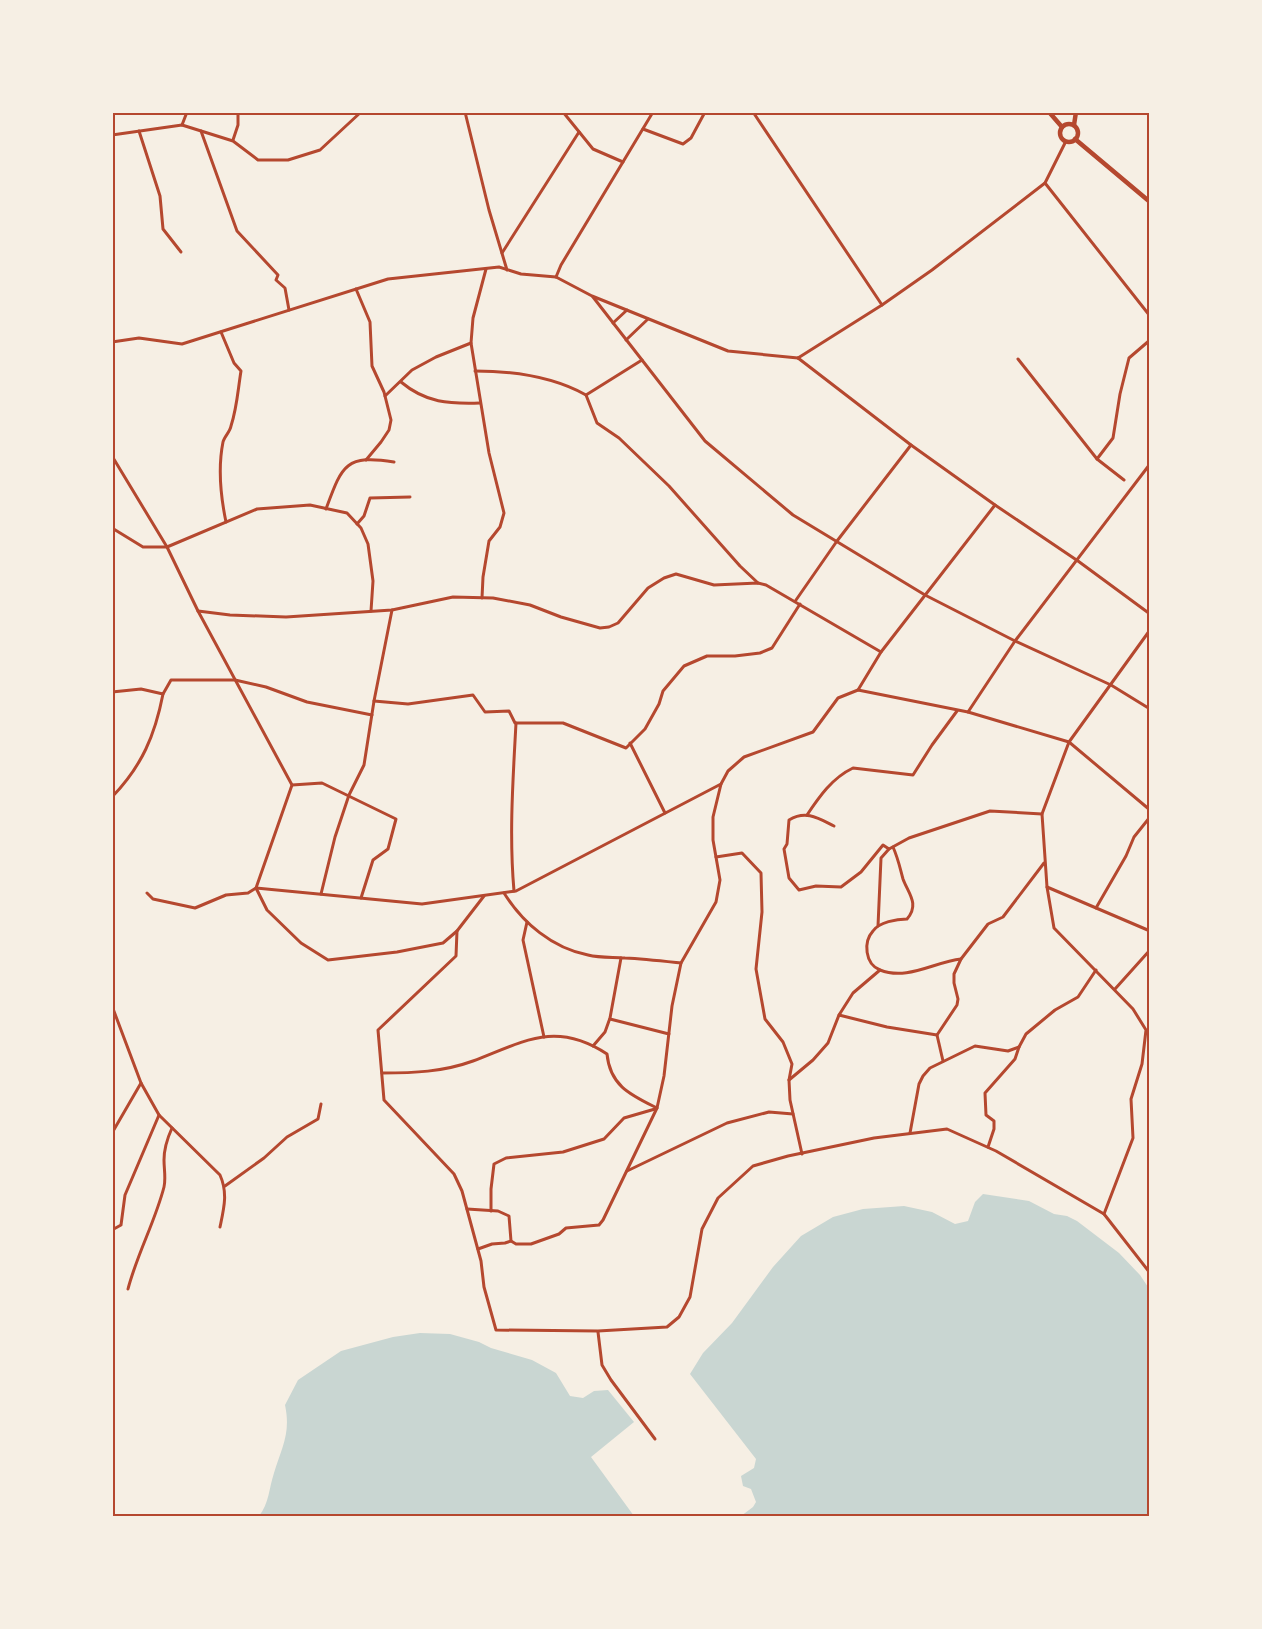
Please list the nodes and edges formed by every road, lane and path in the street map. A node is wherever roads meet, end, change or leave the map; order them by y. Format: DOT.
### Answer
graph roads {
  1 [pos="187,112"];
  2 [pos="238,112"];
  3 [pos="361,112"];
  4 [pos="465,112"];
  5 [pos="563,112"];
  6 [pos="653,112"];
  7 [pos="705,112"];
  8 [pos="753,112"];
  9 [pos="1049,112"];
  10 [pos="1076,112"];
  11 [pos="182,125"];
  12 [pos="1074,125"];
  13 [pos="1062,127"];
  14 [pos="643,129"];
  15 [pos="138,131"];
  16 [pos="201,131"];
  17 [pos="579,132"];
  18 [pos="112,135"];
  19 [pos="1075,139"];
  20 [pos="233,141"];
  21 [pos="1066,141"];
  22 [pos="623,162"];
  23 [pos="1045,183"];
  24 [pos="1140,195"];
  25 [pos="1149,195"];
  26 [pos="1149,202"];
  27 [pos="181,252"];
  28 [pos="502,253"];
  29 [pos="486,269"];
  30 [pos="507,270"];
  31 [pos="556,277"];
  32 [pos="356,289"];
  33 [pos="592,296"];
  34 [pos="882,305"];
  35 [pos="289,310"];
  36 [pos="627,310"];
  37 [pos="1149,316"];
  38 [pos="648,319"];
  39 [pos="613,323"];
  40 [pos="222,332"];
  41 [pos="626,340"];
  42 [pos="1149,340"];
  43 [pos="112,342"];
  44 [pos="471,343"];
  45 [pos="798,358"];
  46 [pos="1018,359"];
  47 [pos="642,360"];
  48 [pos="476,371"];
  49 [pos="400,381"];
  50 [pos="586,395"];
  51 [pos="385,396"];
  52 [pos="480,403"];
  53 [pos="911,445"];
  54 [pos="112,456"];
  55 [pos="1097,459"];
  56 [pos="366,460"];
  57 [pos="115,462"];
  58 [pos="394,462"];
  59 [pos="1149,464"];
  60 [pos="1124,480"];
  61 [pos="410,497"];
  62 [pos="995,505"];
  63 [pos="326,509"];
  64 [pos="226,522"];
  65 [pos="357,524"];
  66 [pos="112,528"];
  67 [pos="837,541"];
  68 [pos="167,547"];
  69 [pos="1078,561"];
  70 [pos="758,583"];
  71 [pos="925,595"];
  72 [pos="482,598"];
  73 [pos="796,601"];
  74 [pos="800,604"];
  75 [pos="198,610"];
  76 [pos="393,610"];
  77 [pos="371,611"];
  78 [pos="1149,614"];
  79 [pos="1149,630"];
  80 [pos="1016,641"];
  81 [pos="881,652"];
  82 [pos="235,680"];
  83 [pos="1111,685"];
  84 [pos="858,690"];
  85 [pos="112,692"];
  86 [pos="163,694"];
  87 [pos="374,701"];
  88 [pos="1149,709"];
  89 [pos="957,711"];
  90 [pos="968,712"];
  91 [pos="372,715"];
  92 [pos="516,723"];
  93 [pos="1069,741"];
  94 [pos="630,743"];
  95 [pos="721,784"];
  96 [pos="292,785"];
  97 [pos="348,795"];
  98 [pos="112,797"];
  99 [pos="1149,810"];
  100 [pos="665,813"];
  101 [pos="1042,814"];
  102 [pos="807,815"];
  103 [pos="1149,817"];
  104 [pos="834,826"];
  105 [pos="891,848"];
  106 [pos="716,857"];
  107 [pos="1045,861"];
  108 [pos="1047,887"];
  109 [pos="256,888"];
  110 [pos="514,891"];
  111 [pos="147,893"];
  112 [pos="504,893"];
  113 [pos="321,894"];
  114 [pos="484,896"];
  115 [pos="361,898"];
  116 [pos="1096,908"];
  117 [pos="527,921"];
  118 [pos="878,926"];
  119 [pos="458,931"];
  120 [pos="1149,931"];
  121 [pos="1149,950"];
  122 [pos="621,958"];
  123 [pos="961,959"];
  124 [pos="681,963"];
  125 [pos="880,970"];
  126 [pos="1096,970"];
  127 [pos="1114,989"];
  128 [pos="112,1006"];
  129 [pos="839,1015"];
  130 [pos="610,1018"];
  131 [pos="669,1034"];
  132 [pos="937,1035"];
  133 [pos="544,1037"];
  134 [pos="593,1046"];
  135 [pos="1019,1047"];
  136 [pos="943,1061"];
  137 [pos="382,1073"];
  138 [pos="789,1080"];
  139 [pos="141,1083"];
  140 [pos="321,1104"];
  141 [pos="657,1108"];
  142 [pos="793,1114"];
  143 [pos="159,1115"];
  144 [pos="172,1128"];
  145 [pos="910,1133"];
  146 [pos="112,1134"];
  147 [pos="988,1147"];
  148 [pos="802,1154"];
  149 [pos="626,1171"];
  150 [pos="225,1186"];
  151 [pos="467,1209"];
  152 [pos="491,1211"];
  153 [pos="1104,1214"];
  154 [pos="220,1227"];
  155 [pos="112,1230"];
  156 [pos="511,1241"];
  157 [pos="477,1249"];
  158 [pos="1149,1273"];
  159 [pos="128,1289"];
  160 [pos="598,1331"];
  161 [pos="655,1438"];
  1 -- 11 [label="street"];
  2 -- 20 [label="street"];
  3 -- 20 [label="street"];
  4 -- 28 [label="street"];
  5 -- 17 [label="street"];
  6 -- 14 [label="street"];
  7 -- 14 [label="street"];
  8 -- 34 [label="street"];
  9 -- 13 [label="main road"];
  10 -- 12 [label="main road"];
  11 -- 15 [label="street"];
  11 -- 16 [label="street"];
  12 -- 13 [label="main road"];
  12 -- 19 [label="main road"];
  13 -- 21 [label="main road"];
  14 -- 22 [label="street"];
  15 -- 18 [label="street"];
  15 -- 27 [label="street"];
  16 -- 20 [label="street"];
  16 -- 35 [label="street"];
  17 -- 22 [label="street"];
  17 -- 28 [label="street"];
  19 -- 21 [label="main road"];
  19 -- 24 [label="main road"];
  21 -- 23 [label="street"];
  22 -- 31 [label="street"];
  23 -- 34 [label="street"];
  23 -- 37 [label="street"];
  24 -- 25 [label="street"];
  24 -- 26 [label="main road"];
  28 -- 30 [label="street"];
  29 -- 30 [label="street"];
  29 -- 32 [label="street"];
  29 -- 44 [label="street"];
  30 -- 31 [label="street"];
  31 -- 33 [label="street"];
  32 -- 35 [label="street"];
  32 -- 51 [label="street"];
  33 -- 36 [label="street"];
  33 -- 39 [label="street"];
  34 -- 45 [label="street"];
  35 -- 40 [label="street"];
  36 -- 38 [label="street"];
  36 -- 39 [label="street"];
  38 -- 41 [label="street"];
  38 -- 45 [label="street"];
  39 -- 41 [label="street"];
  40 -- 43 [label="street"];
  40 -- 64 [label="street"];
  41 -- 47 [label="street"];
  42 -- 55 [label="street"];
  44 -- 48 [label="street"];
  44 -- 49 [label="street"];
  45 -- 53 [label="street"];
  46 -- 55 [label="street"];
  47 -- 50 [label="street"];
  47 -- 67 [label="street"];
  48 -- 50 [label="street"];
  48 -- 52 [label="street"];
  49 -- 51 [label="street"];
  49 -- 52 [label="street"];
  50 -- 70 [label="street"];
  51 -- 56 [label="street"];
  52 -- 72 [label="street"];
  53 -- 62 [label="street"];
  53 -- 67 [label="street"];
  54 -- 57 [label="street"];
  55 -- 60 [label="street"];
  56 -- 58 [label="street"];
  56 -- 63 [label="street"];
  57 -- 68 [label="street"];
  59 -- 69 [label="street"];
  61 -- 65 [label="street"];
  62 -- 69 [label="street"];
  62 -- 71 [label="street"];
  63 -- 64 [label="street"];
  63 -- 65 [label="street"];
  64 -- 68 [label="street"];
  65 -- 77 [label="street"];
  66 -- 68 [label="street"];
  67 -- 71 [label="street"];
  67 -- 73 [label="street"];
  68 -- 75 [label="street"];
  69 -- 78 [label="street"];
  69 -- 80 [label="street"];
  70 -- 72 [label="street"];
  70 -- 73 [label="street"];
  71 -- 80 [label="street"];
  71 -- 81 [label="street"];
  72 -- 76 [label="street"];
  73 -- 74 [label="street"];
  74 -- 81 [label="street"];
  74 -- 94 [label="street"];
  75 -- 77 [label="street"];
  75 -- 82 [label="street"];
  76 -- 77 [label="street"];
  76 -- 87 [label="street"];
  79 -- 83 [label="street"];
  80 -- 83 [label="street"];
  80 -- 90 [label="street"];
  81 -- 84 [label="street"];
  82 -- 86 [label="street"];
  82 -- 91 [label="street"];
  82 -- 96 [label="street"];
  83 -- 88 [label="street"];
  83 -- 93 [label="street"];
  84 -- 89 [label="street"];
  84 -- 95 [label="street"];
  85 -- 86 [label="street"];
  86 -- 98 [label="street"];
  87 -- 91 [label="street"];
  87 -- 92 [label="street"];
  89 -- 90 [label="street"];
  89 -- 102 [label="street"];
  90 -- 93 [label="street"];
  91 -- 97 [label="street"];
  92 -- 94 [label="street"];
  92 -- 110 [label="street"];
  93 -- 99 [label="street"];
  93 -- 101 [label="street"];
  94 -- 100 [label="street"];
  95 -- 100 [label="street"];
  95 -- 106 [label="street"];
  96 -- 97 [label="street"];
  96 -- 109 [label="street"];
  97 -- 113 [label="street"];
  97 -- 115 [label="street"];
  100 -- 110 [label="street"];
  101 -- 105 [label="street"];
  101 -- 107 [label="street"];
  102 -- 104 [label="street"];
  102 -- 105 [label="street"];
  103 -- 116 [label="street"];
  105 -- 118 [label="street"];
  105 -- 118 [label="street"];
  106 -- 124 [label="street"];
  106 -- 138 [label="street"];
  107 -- 108 [label="street"];
  107 -- 123 [label="street"];
  108 -- 116 [label="street"];
  108 -- 126 [label="street"];
  109 -- 111 [label="street"];
  109 -- 113 [label="street"];
  109 -- 119 [label="street"];
  110 -- 112 [label="street"];
  112 -- 114 [label="street"];
  112 -- 117 [label="street"];
  113 -- 115 [label="street"];
  114 -- 115 [label="street"];
  114 -- 119 [label="street"];
  116 -- 120 [label="street"];
  117 -- 122 [label="street"];
  117 -- 133 [label="street"];
  118 -- 125 [label="street"];
  119 -- 137 [label="street"];
  121 -- 127 [label="street"];
  122 -- 124 [label="street"];
  122 -- 130 [label="street"];
  123 -- 125 [label="street"];
  123 -- 132 [label="street"];
  124 -- 131 [label="street"];
  125 -- 129 [label="street"];
  126 -- 127 [label="street"];
  126 -- 135 [label="street"];
  127 -- 153 [label="street"];
  128 -- 139 [label="street"];
  129 -- 132 [label="street"];
  129 -- 138 [label="street"];
  130 -- 131 [label="street"];
  130 -- 134 [label="street"];
  131 -- 141 [label="street"];
  132 -- 136 [label="street"];
  133 -- 134 [label="street"];
  133 -- 137 [label="street"];
  134 -- 141 [label="street"];
  135 -- 136 [label="street"];
  135 -- 147 [label="street"];
  136 -- 145 [label="street"];
  137 -- 151 [label="street"];
  138 -- 142 [label="street"];
  139 -- 143 [label="street"];
  139 -- 146 [label="street"];
  140 -- 150 [label="street"];
  141 -- 149 [label="street"];
  141 -- 152 [label="street"];
  142 -- 148 [label="street"];
  142 -- 149 [label="street"];
  143 -- 144 [label="street"];
  143 -- 155 [label="street"];
  144 -- 150 [label="street"];
  144 -- 159 [label="street"];
  145 -- 147 [label="street"];
  145 -- 148 [label="street"];
  147 -- 153 [label="street"];
  148 -- 160 [label="street"];
  149 -- 156 [label="street"];
  150 -- 154 [label="street"];
  151 -- 152 [label="street"];
  151 -- 157 [label="street"];
  152 -- 156 [label="street"];
  153 -- 158 [label="street"];
  156 -- 157 [label="street"];
  157 -- 160 [label="street"];
  160 -- 161 [label="street"];
}
